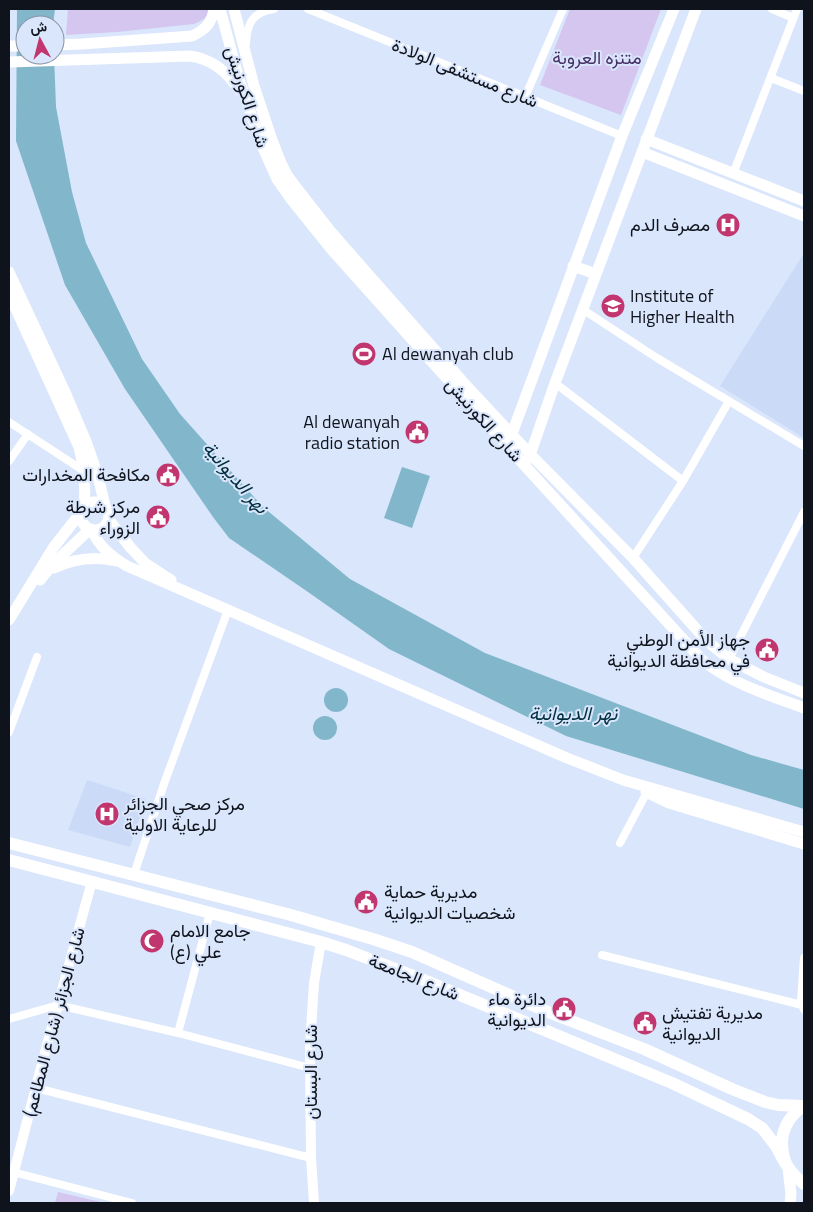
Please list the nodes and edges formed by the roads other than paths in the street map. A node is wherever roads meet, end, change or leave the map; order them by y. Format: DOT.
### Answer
graph roads {
  1 [pos="214,9"];
  2 [pos="220,9"];
  3 [pos="234,9"];
  4 [pos="274,9"];
  5 [pos="308,9"];
  6 [pos="328,9"];
  7 [pos="562,9"];
  8 [pos="674,9"];
  9 [pos="680,9"];
  10 [pos="696,9"];
  11 [pos="772,9"];
  12 [pos="797,9"];
  13 [pos="793,18"];
  14 [pos="333,19"];
  15 [pos="668,24"];
  16 [pos="688,31"];
  17 [pos="65,45"];
  18 [pos="245,50"];
  19 [pos="9,62"];
  20 [pos="771,78"];
  21 [pos="804,91"];
  22 [pos="526,97"];
  23 [pos="246,102"];
  24 [pos="622,136"];
  25 [pos="646,139"];
  26 [pos="642,152"];
  27 [pos="733,174"];
  28 [pos="804,201"];
  29 [pos="804,216"];
  30 [pos="573,266"];
  31 [pos="9,272"];
  32 [pos="596,274"];
  33 [pos="9,294"];
  34 [pos="582,309"];
  35 [pos="555,383"];
  36 [pos="729,401"];
  37 [pos="9,422"];
  38 [pos="28,434"];
  39 [pos="512,434"];
  40 [pos="507,446"];
  41 [pos="804,446"];
  42 [pos="530,454"];
  43 [pos="9,461"];
  44 [pos="526,467"];
  45 [pos="84,471"];
  46 [pos="683,481"];
  47 [pos="105,506"];
  48 [pos="83,509"];
  49 [pos="804,512"];
  50 [pos="109,520"];
  51 [pos="91,529"];
  52 [pos="609,533"];
  53 [pos="597,546"];
  54 [pos="633,558"];
  55 [pos="119,561"];
  56 [pos="46,572"];
  57 [pos="195,596"];
  58 [pos="228,610"];
  59 [pos="9,620"];
  60 [pos="9,630"];
  61 [pos="715,649"];
  62 [pos="38,657"];
  63 [pos="729,659"];
  64 [pos="702,660"];
  65 [pos="764,677"];
  66 [pos="756,690"];
  67 [pos="804,693"];
  68 [pos="804,708"];
  69 [pos="9,732"];
  70 [pos="623,780"];
  71 [pos="647,792"];
  72 [pos="804,832"];
  73 [pos="9,843"];
  74 [pos="620,843"];
  75 [pos="804,844"];
  76 [pos="9,860"];
  77 [pos="134,874"];
  78 [pos="92,882"];
  79 [pos="210,913"];
  80 [pos="291,915"];
  81 [pos="284,933"];
  82 [pos="376,940"];
  83 [pos="321,942"];
  84 [pos="602,955"];
  85 [pos="368,958"];
  86 [pos="804,958"];
  87 [pos="58,1004"];
  88 [pos="803,1008"];
  89 [pos="9,1019"];
  90 [pos="178,1033"];
  91 [pos="310,1068"];
  92 [pos="36,1088"];
  93 [pos="804,1106"];
  94 [pos="311,1158"];
  95 [pos="787,1165"];
  96 [pos="13,1172"];
  97 [pos="804,1184"];
  98 [pos="9,1191"];
  99 [pos="132,1203"];
  100 [pos="314,1203"];
  101 [pos="790,1203"];
  1 -- 17 [label="main road"];
  2 -- 23 [label="main road, شارع الكورنيش"];
  3 -- 18 [label="main road, شارع الكورنيش"];
  4 -- 18 [label="street"];
  5 -- 14 [label="street, شارع مستشفى الولادة"];
  6 -- 14 [label="street"];
  7 -- 22 [label="street"];
  8 -- 15 [label="main road"];
  9 -- 10 [label="main road"];
  10 -- 16 [label="main road"];
  11 -- 13 [label="street"];
  12 -- 13 [label="street"];
  13 -- 20 [label="street"];
  14 -- 22 [label="street, شارع مستشفى الولادة"];
  15 -- 16 [label="main road"];
  15 -- 24 [label="main road"];
  16 -- 25 [label="main road"];
  18 -- 39 [label="main road, شارع الكورنيش"];
  19 -- 23 [label="main road"];
  20 -- 21 [label="street"];
  20 -- 27 [label="street"];
  22 -- 24 [label="street, شارع مستشفى الولادة"];
  23 -- 40 [label="main road, شارع الكورنيش"];
  24 -- 30 [label="main road"];
  25 -- 26 [label="main road"];
  25 -- 27 [label="main road"];
  26 -- 29 [label="main road"];
  26 -- 32 [label="main road"];
  27 -- 28 [label="main road"];
  30 -- 32 [label="main road"];
  30 -- 39 [label="main road"];
  31 -- 47 [label="main road"];
  32 -- 34 [label="main road"];
  33 -- 45 [label="main road"];
  34 -- 35 [label="main road"];
  34 -- 36 [label="street"];
  35 -- 42 [label="main road"];
  35 -- 46 [label="street"];
  36 -- 41 [label="street"];
  36 -- 46 [label="street"];
  37 -- 38 [label="street"];
  38 -- 43 [label="street"];
  38 -- 45 [label="street"];
  39 -- 40 [label="main road"];
  39 -- 42 [label="main road, شارع الكورنيش"];
  40 -- 44 [label="main road, شارع الكورنيش"];
  42 -- 44 [label="main road"];
  42 -- 52 [label="main road, شارع الكورنيش"];
  44 -- 53 [label="main road, شارع الكورنيش"];
  45 -- 48 [label="main road"];
  46 -- 54 [label="street"];
  47 -- 48 [label="main road"];
  47 -- 50 [label="main road"];
  48 -- 51 [label="main road"];
  48 -- 59 [label="main road"];
  49 -- 63 [label="street"];
  50 -- 51 [label="main road"];
  50 -- 57 [label="main road"];
  51 -- 55 [label="main road"];
  51 -- 56 [label="main road"];
  52 -- 53 [label="main road"];
  52 -- 54 [label="main road, شارع الكورنيش"];
  53 -- 64 [label="main road, شارع الكورنيش"];
  54 -- 61 [label="main road, شارع الكورنيش"];
  55 -- 56 [label="main road"];
  55 -- 57 [label="main road"];
  56 -- 60 [label="main road"];
  57 -- 58 [label="main road"];
  58 -- 70 [label="main road"];
  58 -- 77 [label="street"];
  61 -- 63 [label="main road, شارع الكورنيش"];
  61 -- 64 [label="main road"];
  62 -- 69 [label="street"];
  63 -- 65 [label="main road, شارع الكورنيش"];
  64 -- 66 [label="main road, شارع الكورنيش"];
  65 -- 66 [label="main road"];
  65 -- 67 [label="main road, شارع الكورنيش"];
  66 -- 68 [label="main road, شارع الكورنيش"];
  70 -- 71 [label="main road"];
  70 -- 72 [label="main road"];
  71 -- 74 [label="street"];
  71 -- 75 [label="main road"];
  73 -- 77 [label="main road, شارع الجامعة"];
  76 -- 78 [label="main road, شارع الجامعة"];
  77 -- 80 [label="main road, شارع الجامعة"];
  78 -- 79 [label="main road, شارع الجامعة"];
  78 -- 87 [label="street, شارع الجزائر (شارع المطاعم)"];
  79 -- 81 [label="main road, شارع الجامعة"];
  79 -- 90 [label="street"];
  80 -- 81 [label="main road"];
  80 -- 82 [label="main road, شارع الجامعة"];
  81 -- 83 [label="main road, شارع الجامعة"];
  82 -- 85 [label="main road"];
  82 -- 93 [label="main road, شارع الجامعة"];
  83 -- 85 [label="main road, شارع الجامعة"];
  83 -- 91 [label="street, شارع البستان"];
  84 -- 88 [label="street"];
  85 -- 95 [label="main road, شارع الجامعة"];
  86 -- 88 [label="street"];
  87 -- 89 [label="street"];
  87 -- 90 [label="street"];
  87 -- 92 [label="street, شارع الجزائر (شارع المطاعم)"];
  90 -- 91 [label="street"];
  91 -- 94 [label="street, شارع البستان"];
  92 -- 94 [label="street"];
  92 -- 96 [label="street, شارع الجزائر (شارع المطاعم)"];
  93 -- 95 [label="main road"];
  94 -- 100 [label="street, شارع البستان"];
  95 -- 97 [label="main road, شارع الجامعة"];
  95 -- 101 [label="main road"];
  96 -- 98 [label="street, شارع الجزائر (شارع المطاعم)"];
  96 -- 99 [label="street"];
}
